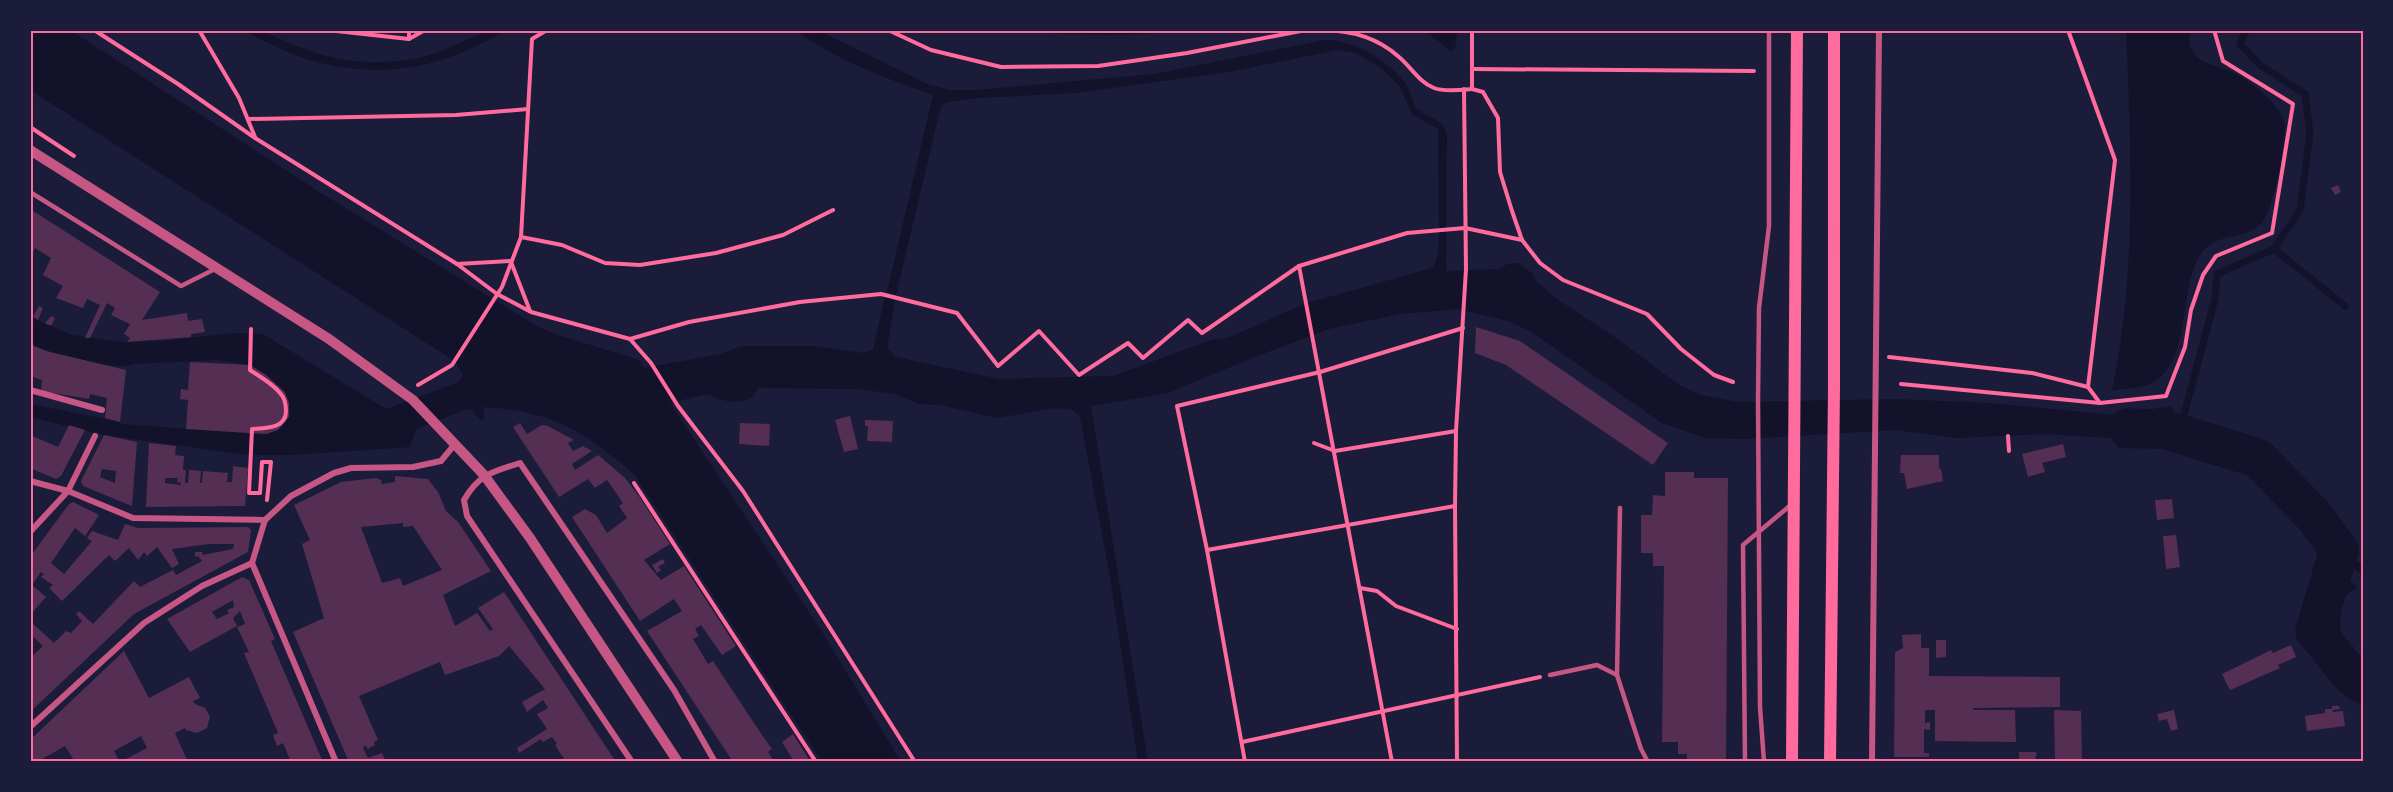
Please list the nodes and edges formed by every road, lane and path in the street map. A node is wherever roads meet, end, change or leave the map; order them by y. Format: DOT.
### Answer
graph roads {
  1 [pos="94,30"];
  2 [pos="199,30"];
  3 [pos="327,30"];
  4 [pos="409,30"];
  5 [pos="425,30"];
  6 [pos="547,30"];
  7 [pos="888,30"];
  8 [pos="1306,30"];
  9 [pos="1321,30"];
  10 [pos="1472,30"];
  11 [pos="1769,30"];
  12 [pos="1797,30"];
  13 [pos="1834,30"];
  14 [pos="1879,30"];
  15 [pos="2068,30"];
  16 [pos="2214,30"];
  17 [pos="409,39"];
  18 [pos="1472,69"];
  19 [pos="1754,71"];
  20 [pos="1464,89"];
  21 [pos="1472,89"];
  22 [pos="528,109"];
  23 [pos="248,119"];
  24 [pos="255,138"];
  25 [pos="30,150"];
  26 [pos="30,192"];
  27 [pos="833,210"];
  28 [pos="1465,228"];
  29 [pos="521,237"];
  30 [pos="1522,240"];
  31 [pos="511,261"];
  32 [pos="457,264"];
  33 [pos="1299,266"];
  34 [pos="219,268"];
  35 [pos="531,312"];
  36 [pos="1463,328"];
  37 [pos="251,331"];
  38 [pos="630,339"];
  39 [pos="1876,358"];
  40 [pos="1320,372"];
  41 [pos="1733,382"];
  42 [pos="1901,384"];
  43 [pos="417,385"];
  44 [pos="2088,387"];
  45 [pos="30,390"];
  46 [pos="2100,403"];
  47 [pos="102,410"];
  48 [pos="1456,431"];
  49 [pos="95,436"];
  50 [pos="2007,436"];
  51 [pos="1314,443"];
  52 [pos="454,444"];
  53 [pos="1335,451"];
  54 [pos="2009,451"];
  55 [pos="270,474"];
  56 [pos="484,475"];
  57 [pos="30,481"];
  58 [pos="634,483"];
  59 [pos="68,491"];
  60 [pos="1792,504"];
  61 [pos="1455,506"];
  62 [pos="1620,508"];
  63 [pos="265,520"];
  64 [pos="1349,527"];
  65 [pos="1759,531"];
  66 [pos="30,532"];
  67 [pos="1207,550"];
  68 [pos="252,563"];
  69 [pos="1360,588"];
  70 [pos="1457,629"];
  71 [pos="1550,675"];
  72 [pos="1617,675"];
  73 [pos="1458,695"];
  74 [pos="1382,711"];
  75 [pos="30,727"];
  76 [pos="1242,742"];
  77 [pos="1872,761"];
  78 [pos="336,762"];
  79 [pos="632,762"];
  80 [pos="678,762"];
  81 [pos="715,762"];
  82 [pos="816,762"];
  83 [pos="915,762"];
  84 [pos="1245,762"];
  85 [pos="1392,762"];
  86 [pos="1457,762"];
  87 [pos="1648,762"];
  88 [pos="1745,762"];
  89 [pos="1764,762"];
  90 [pos="1792,762"];
  91 [pos="1830,762"];
  92 [pos="1902,762"];
  1 -- 24 [label="path"];
  2 -- 23 [label="path"];
  3 -- 17 [label="path"];
  4 -- 17 [label="path"];
  5 -- 17 [label="path"];
  6 -- 22 [label="path"];
  7 -- 8 [label="path"];
  9 -- 20 [label="path"];
  10 -- 18 [label="path"];
  11 -- 65 [label="lane"];
  12 -- 60 [label="main road"];
  13 -- 91 [label="main road"];
  14 -- 39 [label="street"];
  15 -- 44 [label="path"];
  16 -- 46 [label="path"];
  18 -- 19 [label="path"];
  18 -- 21 [label="path"];
  20 -- 21 [label="path"];
  20 -- 28 [label="path"];
  21 -- 30 [label="path"];
  22 -- 23 [label="path"];
  22 -- 29 [label="path"];
  23 -- 24 [label="path"];
  24 -- 32 [label="path"];
  25 -- 34 [label="street"];
  26 -- 34 [label="lane"];
  27 -- 29 [label="path"];
  28 -- 30 [label="path"];
  28 -- 33 [label="path"];
  28 -- 36 [label="path"];
  29 -- 31 [label="path"];
  30 -- 41 [label="path"];
  31 -- 32 [label="path"];
  31 -- 35 [label="path"];
  31 -- 43 [label="path"];
  32 -- 35 [label="path"];
  33 -- 38 [label="path"];
  33 -- 40 [label="path"];
  34 -- 52 [label="street"];
  35 -- 38 [label="path"];
  36 -- 40 [label="path"];
  36 -- 48 [label="path"];
  37 -- 55 [label="path"];
  38 -- 83 [label="path"];
  39 -- 44 [label="path"];
  39 -- 77 [label="street"];
  40 -- 53 [label="path"];
  40 -- 67 [label="path"];
  42 -- 46 [label="path"];
  44 -- 46 [label="path"];
  45 -- 47 [label="street"];
  48 -- 53 [label="path"];
  48 -- 61 [label="path"];
  49 -- 59 [label="street"];
  50 -- 54 [label="path"];
  51 -- 53 [label="path"];
  52 -- 56 [label="street"];
  52 -- 63 [label="street"];
  53 -- 64 [label="path"];
  56 -- 79 [label="street"];
  56 -- 80 [label="street"];
  56 -- 81 [label="street"];
  57 -- 59 [label="street"];
  58 -- 82 [label="path"];
  59 -- 63 [label="street"];
  59 -- 66 [label="street"];
  60 -- 65 [label="lane"];
  60 -- 90 [label="main road"];
  61 -- 64 [label="path"];
  61 -- 70 [label="path"];
  62 -- 72 [label="lane"];
  63 -- 68 [label="street"];
  64 -- 67 [label="path"];
  64 -- 69 [label="path"];
  65 -- 88 [label="lane"];
  65 -- 89 [label="lane"];
  67 -- 76 [label="path"];
  68 -- 75 [label="street"];
  68 -- 78 [label="street"];
  69 -- 70 [label="path"];
  69 -- 74 [label="path"];
  70 -- 73 [label="path"];
  71 -- 72 [label="lane"];
  71 -- 73 [label="path"];
  72 -- 87 [label="lane"];
  73 -- 74 [label="path"];
  73 -- 86 [label="path"];
  74 -- 76 [label="path"];
  74 -- 85 [label="path"];
  76 -- 84 [label="path"];
  77 -- 92 [label="lane"];
}
